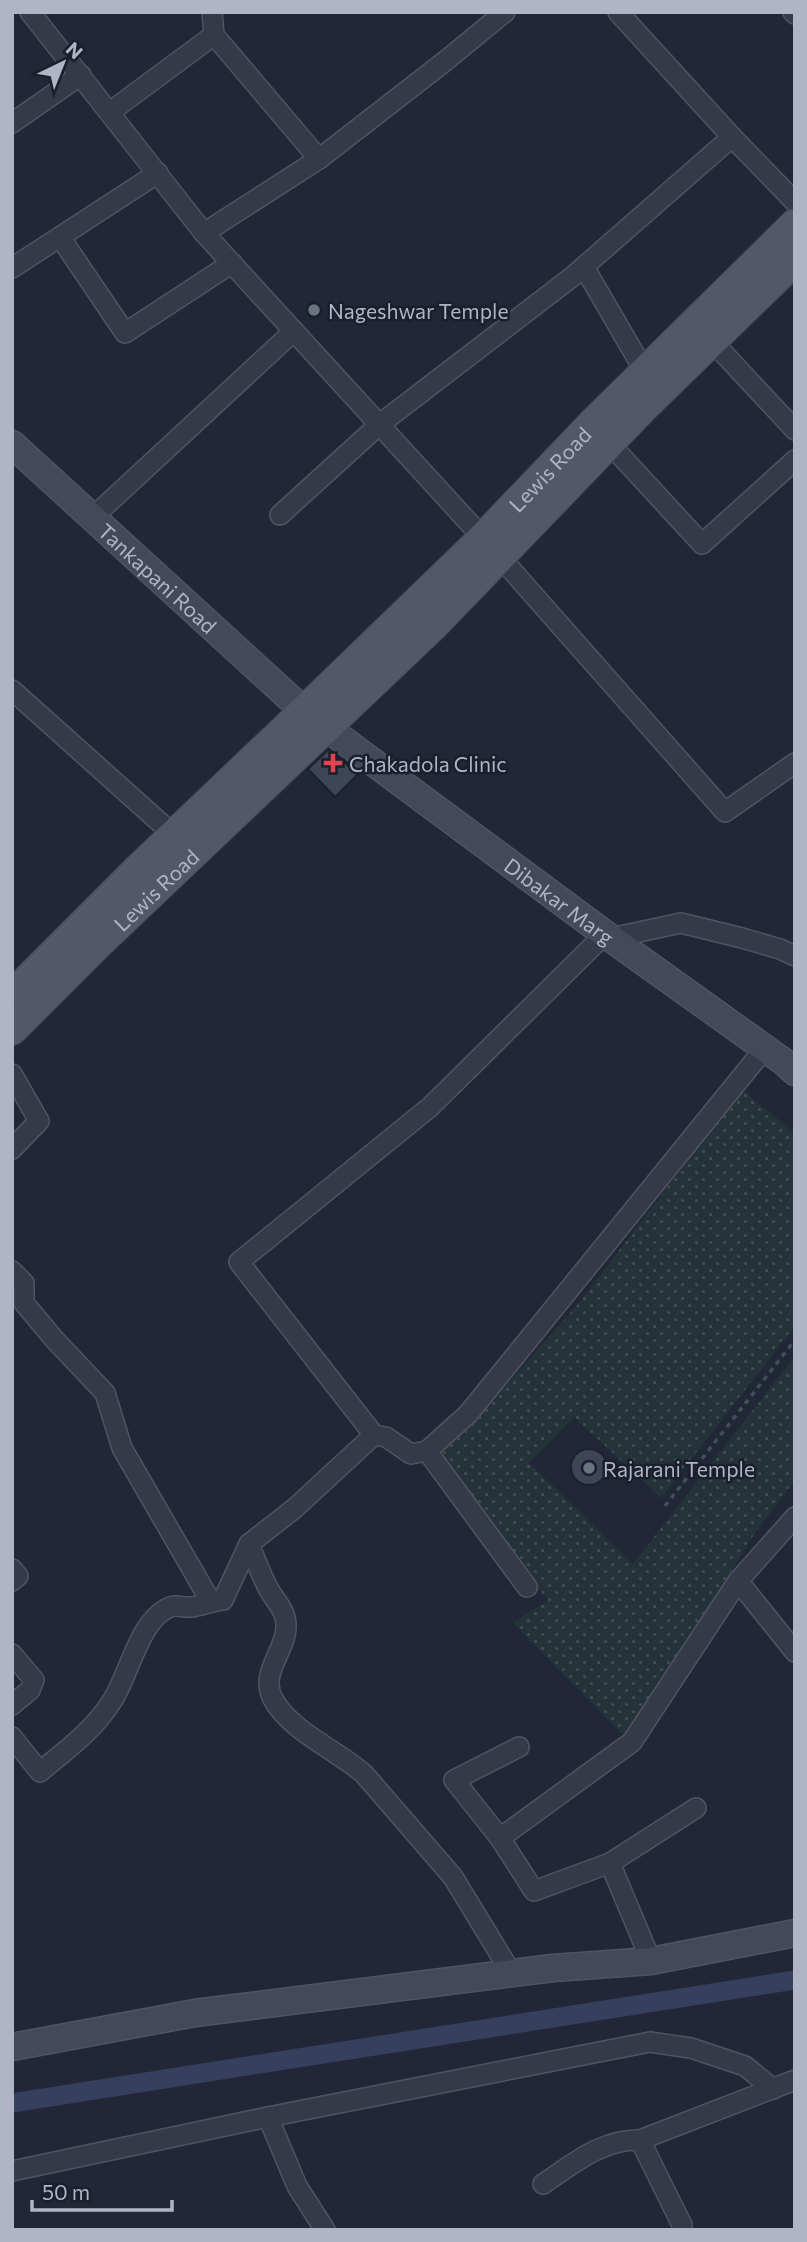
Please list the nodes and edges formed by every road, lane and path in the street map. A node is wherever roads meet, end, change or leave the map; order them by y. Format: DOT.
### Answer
graph roads {
  1 [pos="30,12"];
  2 [pos="212,12"];
  3 [pos="505,12"];
  4 [pos="618,12"];
  5 [pos="214,34"];
  6 [pos="80,75"];
  7 [pos="110,112"];
  8 [pos="12,123"];
  9 [pos="732,137"];
  10 [pos="319,159"];
  11 [pos="158,173"];
  12 [pos="795,202"];
  13 [pos="795,224"];
  14 [pos="204,233"];
  15 [pos="60,237"];
  16 [pos="795,260"];
  17 [pos="232,263"];
  18 [pos="584,267"];
  19 [pos="12,268"];
  20 [pos="294,331"];
  21 [pos="712,341"];
  22 [pos="645,372"];
  23 [pos="380,425"];
  24 [pos="795,430"];
  25 [pos="609,443"];
  26 [pos="12,444"];
  27 [pos="795,460"];
  28 [pos="280,515"];
  29 [pos="92,518"];
  30 [pos="491,547"];
  31 [pos="15,699"];
  32 [pos="315,719"];
  33 [pos="289,744"];
  34 [pos="795,763"];
  35 [pos="174,835"];
  36 [pos="608,936"];
  37 [pos="795,956"];
  38 [pos="12,995"];
  39 [pos="12,1030"];
  40 [pos="765,1048"];
  41 [pos="795,1072"];
  42 [pos="12,1074"];
  43 [pos="12,1149"];
  44 [pos="12,1271"];
  45 [pos="795,1340"];
  46 [pos="374,1435"];
  47 [pos="427,1451"];
  48 [pos="666,1506"];
  49 [pos="795,1517"];
  50 [pos="248,1544"];
  51 [pos="12,1569"];
  52 [pos="12,1581"];
  53 [pos="738,1581"];
  54 [pos="527,1587"];
  55 [pos="211,1602"];
  56 [pos="795,1653"];
  57 [pos="12,1654"];
  58 [pos="12,1705"];
  59 [pos="12,1737"];
  60 [pos="519,1747"];
  61 [pos="696,1808"];
  62 [pos="500,1838"];
  63 [pos="610,1863"];
  64 [pos="795,1933"];
  65 [pos="651,1961"];
  66 [pos="512,1974"];
  67 [pos="12,2047"];
  68 [pos="795,2080"];
  69 [pos="773,2089"];
  70 [pos="268,2117"];
  71 [pos="639,2140"];
  72 [pos="12,2171"];
  73 [pos="543,2184"];
  74 [pos="682,2225"];
  75 [pos="325,2230"];
  1 -- 6 [label="street"];
  2 -- 5 [label="street"];
  3 -- 10 [label="street"];
  4 -- 9 [label="street"];
  5 -- 7 [label="street"];
  5 -- 10 [label="street"];
  6 -- 7 [label="street"];
  6 -- 8 [label="street"];
  7 -- 11 [label="street"];
  9 -- 12 [label="street"];
  9 -- 18 [label="street"];
  10 -- 14 [label="street"];
  11 -- 14 [label="street"];
  11 -- 15 [label="street"];
  13 -- 22 [label="main road, Lewis Road"];
  14 -- 17 [label="street"];
  15 -- 17 [label="street"];
  15 -- 19 [label="street"];
  16 -- 21 [label="main road, Lewis Road"];
  17 -- 20 [label="street"];
  18 -- 22 [label="street"];
  18 -- 23 [label="street"];
  20 -- 23 [label="street"];
  20 -- 29 [label="street"];
  21 -- 24 [label="street"];
  21 -- 25 [label="main road, Lewis Road"];
  22 -- 30 [label="main road, Lewis Road"];
  23 -- 28 [label="street"];
  23 -- 30 [label="street"];
  25 -- 27 [label="street"];
  25 -- 30 [label="main road, Lewis Road"];
  26 -- 29 [label="main road, Tankapani Road"];
  29 -- 32 [label="main road, Tankapani Road"];
  30 -- 32 [label="main road, Lewis Road"];
  30 -- 34 [label="street"];
  31 -- 35 [label="street"];
  32 -- 33 [label="main road, Lewis Road"];
  32 -- 36 [label="main road, Dibakar Marg"];
  33 -- 35 [label="main road, Lewis Road"];
  33 -- 39 [label="main road, Lewis Road"];
  35 -- 38 [label="main road, Lewis Road"];
  36 -- 37 [label="street"];
  36 -- 40 [label="main road, Dibakar Marg"];
  36 -- 46 [label="street"];
  40 -- 41 [label="main road, Dibakar Marg"];
  40 -- 47 [label="street"];
  42 -- 43 [label="street"];
  44 -- 55 [label="street"];
  45 -- 48 [label="path"];
  46 -- 47 [label="street"];
  46 -- 50 [label="street"];
  47 -- 54 [label="street"];
  49 -- 53 [label="street"];
  50 -- 55 [label="street"];
  50 -- 66 [label="street"];
  51 -- 52 [label="street"];
  53 -- 56 [label="street"];
  53 -- 62 [label="street"];
  55 -- 59 [label="street"];
  57 -- 58 [label="street"];
  60 -- 62 [label="street"];
  61 -- 63 [label="street"];
  62 -- 63 [label="street"];
  63 -- 65 [label="street"];
  64 -- 65 [label="main road"];
  65 -- 66 [label="main road"];
  66 -- 67 [label="main road"];
  68 -- 69 [label="street"];
  69 -- 70 [label="street"];
  69 -- 71 [label="street"];
  70 -- 72 [label="street"];
  70 -- 75 [label="street"];
  71 -- 73 [label="street"];
  71 -- 74 [label="street"];
}
